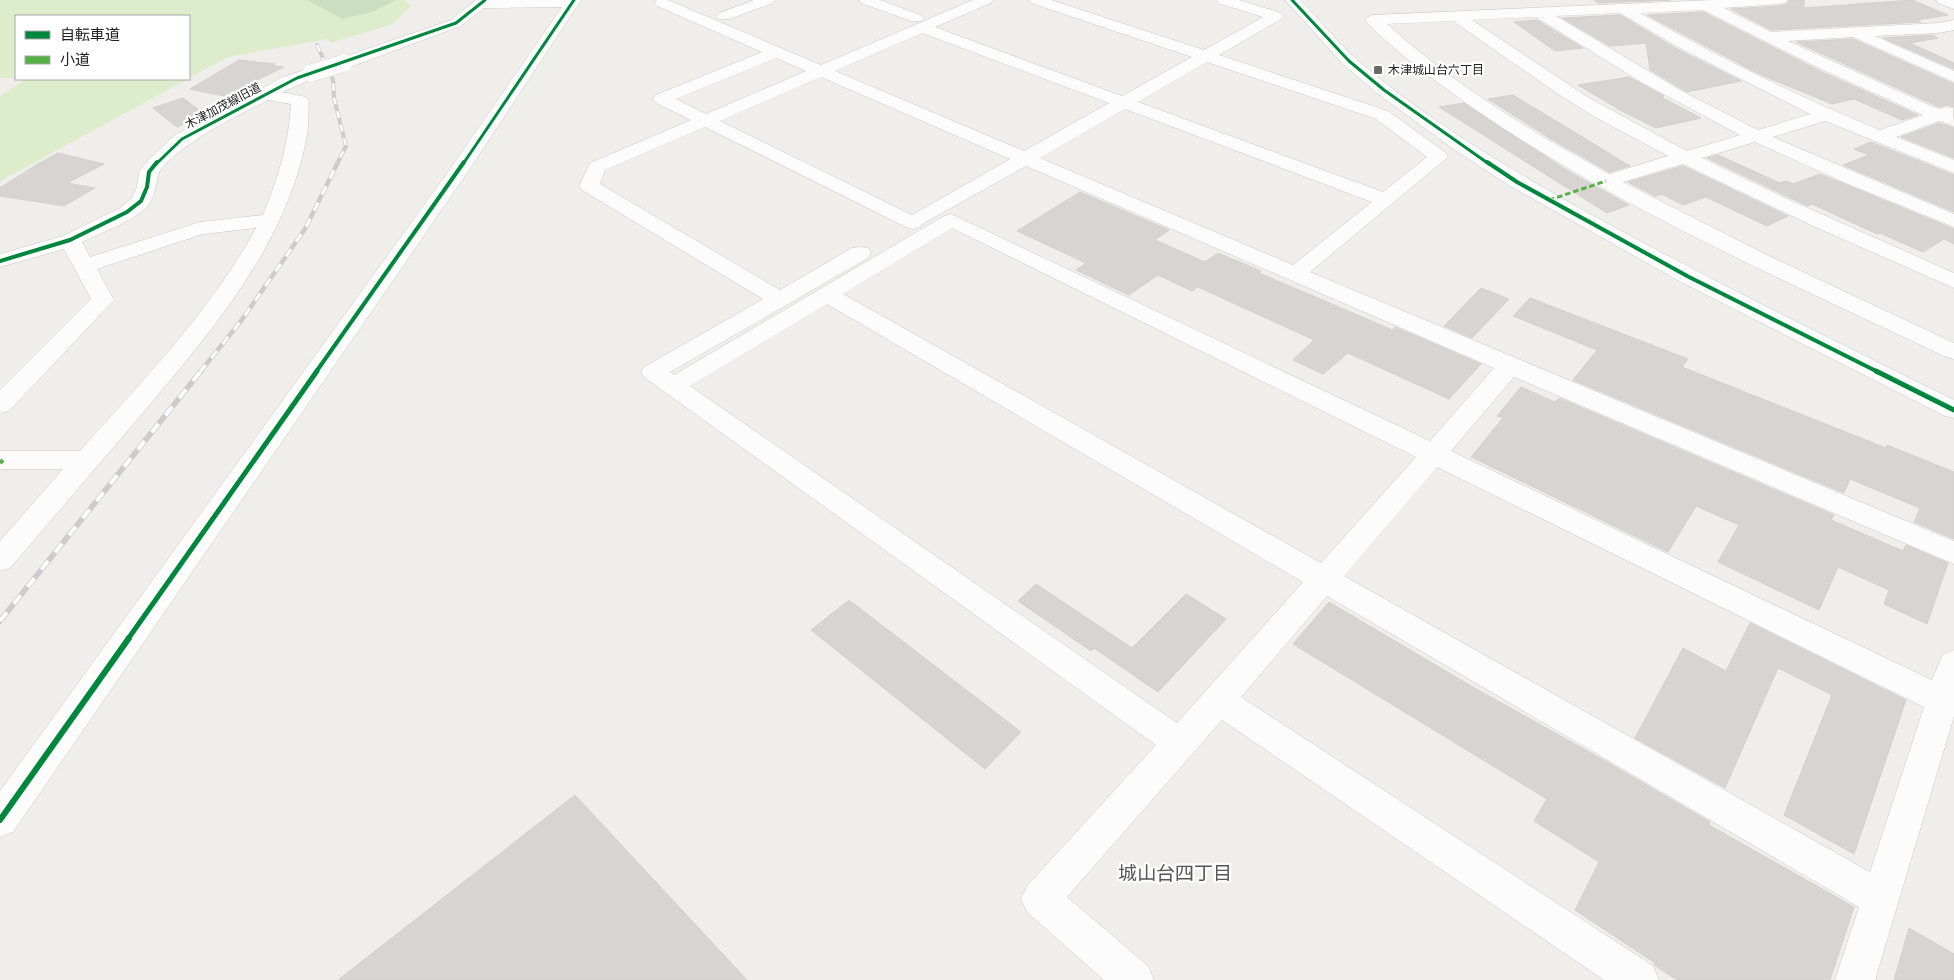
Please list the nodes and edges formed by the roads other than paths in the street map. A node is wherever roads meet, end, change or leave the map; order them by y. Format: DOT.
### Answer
graph roads {
  1 [pos="684,0"];
  2 [pos="768,0"];
  3 [pos="866,0"];
  4 [pos="961,0"];
  5 [pos="986,0"];
  6 [pos="1036,0"];
  7 [pos="1223,0"];
  8 [pos="1293,0"];
  9 [pos="1780,0"];
  10 [pos="1943,0"];
  11 [pos="574,1"];
  12 [pos="484,2"];
  13 [pos="662,3"];
  14 [pos="1702,3"];
  15 [pos="1954,4"];
  16 [pos="1623,9"];
  17 [pos="1540,12"];
  18 [pos="724,16"];
  19 [pos="1456,16"];
  20 [pos="919,23"];
  21 [pos="1954,26"];
  22 [pos="1938,28"];
  23 [pos="1855,33"];
  24 [pos="1954,34"];
  25 [pos="1767,37"];
  26 [pos="776,52"];
  27 [pos="1205,57"];
  28 [pos="821,71"];
  29 [pos="1954,77"];
  30 [pos="266,94"];
  31 [pos="1125,104"];
  32 [pos="1826,115"];
  33 [pos="1949,115"];
  34 [pos="706,121"];
  35 [pos="1757,136"];
  36 [pos="1878,137"];
  37 [pos="1685,158"];
  38 [pos="1026,159"];
  39 [pos="1954,167"];
  40 [pos="1606,181"];
  41 [pos="1386,200"];
  42 [pos="270,220"];
  43 [pos="1954,221"];
  44 [pos="912,223"];
  45 [pos="70,240"];
  46 [pos="0,261"];
  47 [pos="84,266"];
  48 [pos="1294,274"];
  49 [pos="1954,281"];
  50 [pos="826,294"];
  51 [pos="778,299"];
  52 [pos="1954,352"];
  53 [pos="1510,366"];
  54 [pos="673,386"];
  55 [pos="0,405"];
  56 [pos="1954,410"];
  57 [pos="1435,455"];
  58 [pos="0,460"];
  59 [pos="87,460"];
  60 [pos="1954,553"];
  61 [pos="0,560"];
  62 [pos="1324,581"];
  63 [pos="1949,685"];
  64 [pos="1220,700"];
  65 [pos="1181,744"];
  66 [pos="0,820"];
  67 [pos="1881,898"];
  68 [pos="1134,980"];
  69 [pos="1639,980"];
  70 [pos="1856,980"];
  1 -- 18 [label="street"];
  2 -- 18 [label="street"];
  3 -- 20 [label="street"];
  4 -- 20 [label="street"];
  5 -- 20 [label="street"];
  6 -- 27 [label="street"];
  7 -- 27 [label="street"];
  8 -- 56 [label="street"];
  9 -- 14 [label="street"];
  10 -- 15 [label="street"];
  11 -- 12 [label="street"];
  11 -- 66 [label="street"];
  12 -- 30 [label="street, 木津加茂線旧道, bridge"];
  13 -- 26 [label="street"];
  14 -- 16 [label="street"];
  14 -- 25 [label="street"];
  16 -- 17 [label="street"];
  16 -- 32 [label="street"];
  17 -- 19 [label="street"];
  17 -- 35 [label="street"];
  18 -- 20 [label="street"];
  19 -- 37 [label="street"];
  19 -- 40 [label="street"];
  20 -- 28 [label="street"];
  20 -- 31 [label="street"];
  21 -- 22 [label="street"];
  22 -- 23 [label="street"];
  22 -- 24 [label="street"];
  23 -- 25 [label="street"];
  23 -- 29 [label="street"];
  25 -- 33 [label="street"];
  26 -- 28 [label="street"];
  26 -- 34 [label="street"];
  27 -- 31 [label="street"];
  27 -- 41 [label="street"];
  28 -- 34 [label="street"];
  28 -- 38 [label="street"];
  30 -- 42 [label="street"];
  30 -- 45 [label="street, 木津加茂線旧道"];
  31 -- 38 [label="street"];
  31 -- 41 [label="street"];
  32 -- 35 [label="street"];
  32 -- 36 [label="street"];
  33 -- 36 [label="street"];
  34 -- 44 [label="street"];
  34 -- 51 [label="street"];
  35 -- 37 [label="street"];
  35 -- 43 [label="street"];
  36 -- 39 [label="street"];
  37 -- 40 [label="street"];
  37 -- 49 [label="street"];
  38 -- 44 [label="street"];
  38 -- 48 [label="street"];
  40 -- 52 [label="street"];
  41 -- 48 [label="street"];
  42 -- 47 [label="street"];
  42 -- 59 [label="street"];
  44 -- 51 [label="street"];
  45 -- 46 [label="street, 木津加茂線旧道"];
  45 -- 47 [label="street"];
  47 -- 55 [label="street"];
  48 -- 53 [label="street"];
  50 -- 54 [label="street"];
  50 -- 57 [label="street"];
  50 -- 62 [label="street"];
  51 -- 54 [label="street"];
  53 -- 57 [label="street"];
  53 -- 60 [label="street"];
  54 -- 65 [label="street"];
  57 -- 62 [label="street"];
  57 -- 63 [label="street"];
  58 -- 59 [label="street"];
  59 -- 61 [label="street"];
  62 -- 64 [label="street"];
  62 -- 67 [label="street"];
  63 -- 67 [label="street"];
  64 -- 65 [label="street"];
  64 -- 69 [label="street"];
  65 -- 68 [label="street"];
  67 -- 70 [label="street"];
}
